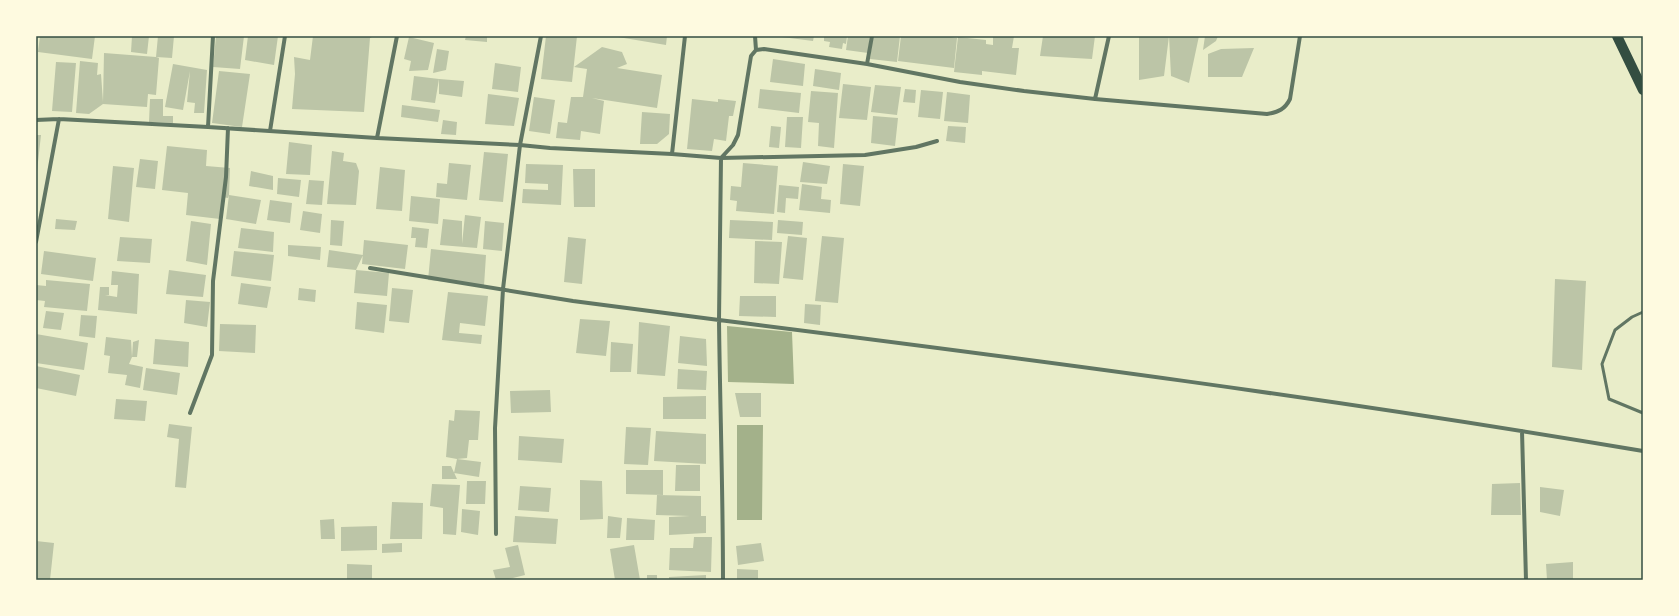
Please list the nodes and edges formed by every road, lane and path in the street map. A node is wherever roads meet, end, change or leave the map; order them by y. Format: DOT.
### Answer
graph roads {
  1 [pos="213,36"];
  2 [pos="285,36"];
  3 [pos="397,36"];
  4 [pos="541,36"];
  5 [pos="685,36"];
  6 [pos="755,36"];
  7 [pos="872,36"];
  8 [pos="1109,36"];
  9 [pos="1300,36"];
  10 [pos="1617,36"];
  11 [pos="756,50"];
  12 [pos="867,64"];
  13 [pos="1643,90"];
  14 [pos="1095,99"];
  15 [pos="59,119"];
  16 [pos="36,120"];
  17 [pos="208,127"];
  18 [pos="228,128"];
  19 [pos="270,132"];
  20 [pos="377,138"];
  21 [pos="937,141"];
  22 [pos="520,144"];
  23 [pos="672,154"];
  24 [pos="721,158"];
  25 [pos="36,242"];
  26 [pos="370,268"];
  27 [pos="503,289"];
  28 [pos="1643,312"];
  29 [pos="720,320"];
  30 [pos="190,413"];
  31 [pos="1643,413"];
  32 [pos="1522,430"];
  33 [pos="1643,451"];
  34 [pos="496,534"];
  35 [pos="723,580"];
  36 [pos="1526,580"];
  1 -- 17 [label="street"];
  2 -- 19 [label="street"];
  3 -- 20 [label="street"];
  4 -- 22 [label="street"];
  5 -- 23 [label="street"];
  6 -- 11 [label="street"];
  7 -- 12 [label="street"];
  8 -- 14 [label="street"];
  9 -- 14 [label="street"];
  10 -- 13 [label="main road"];
  11 -- 12 [label="street"];
  11 -- 24 [label="street"];
  12 -- 14 [label="street"];
  15 -- 16 [label="street"];
  15 -- 17 [label="street"];
  15 -- 25 [label="street"];
  17 -- 18 [label="street"];
  18 -- 19 [label="street"];
  18 -- 30 [label="street"];
  19 -- 20 [label="street"];
  20 -- 22 [label="street"];
  21 -- 24 [label="street"];
  22 -- 23 [label="street"];
  22 -- 27 [label="street"];
  23 -- 24 [label="street"];
  24 -- 29 [label="street"];
  26 -- 27 [label="street"];
  27 -- 29 [label="street"];
  27 -- 34 [label="street"];
  28 -- 31 [label="lane"];
  29 -- 32 [label="street"];
  29 -- 35 [label="street"];
  32 -- 33 [label="street"];
  32 -- 36 [label="street"];
}
